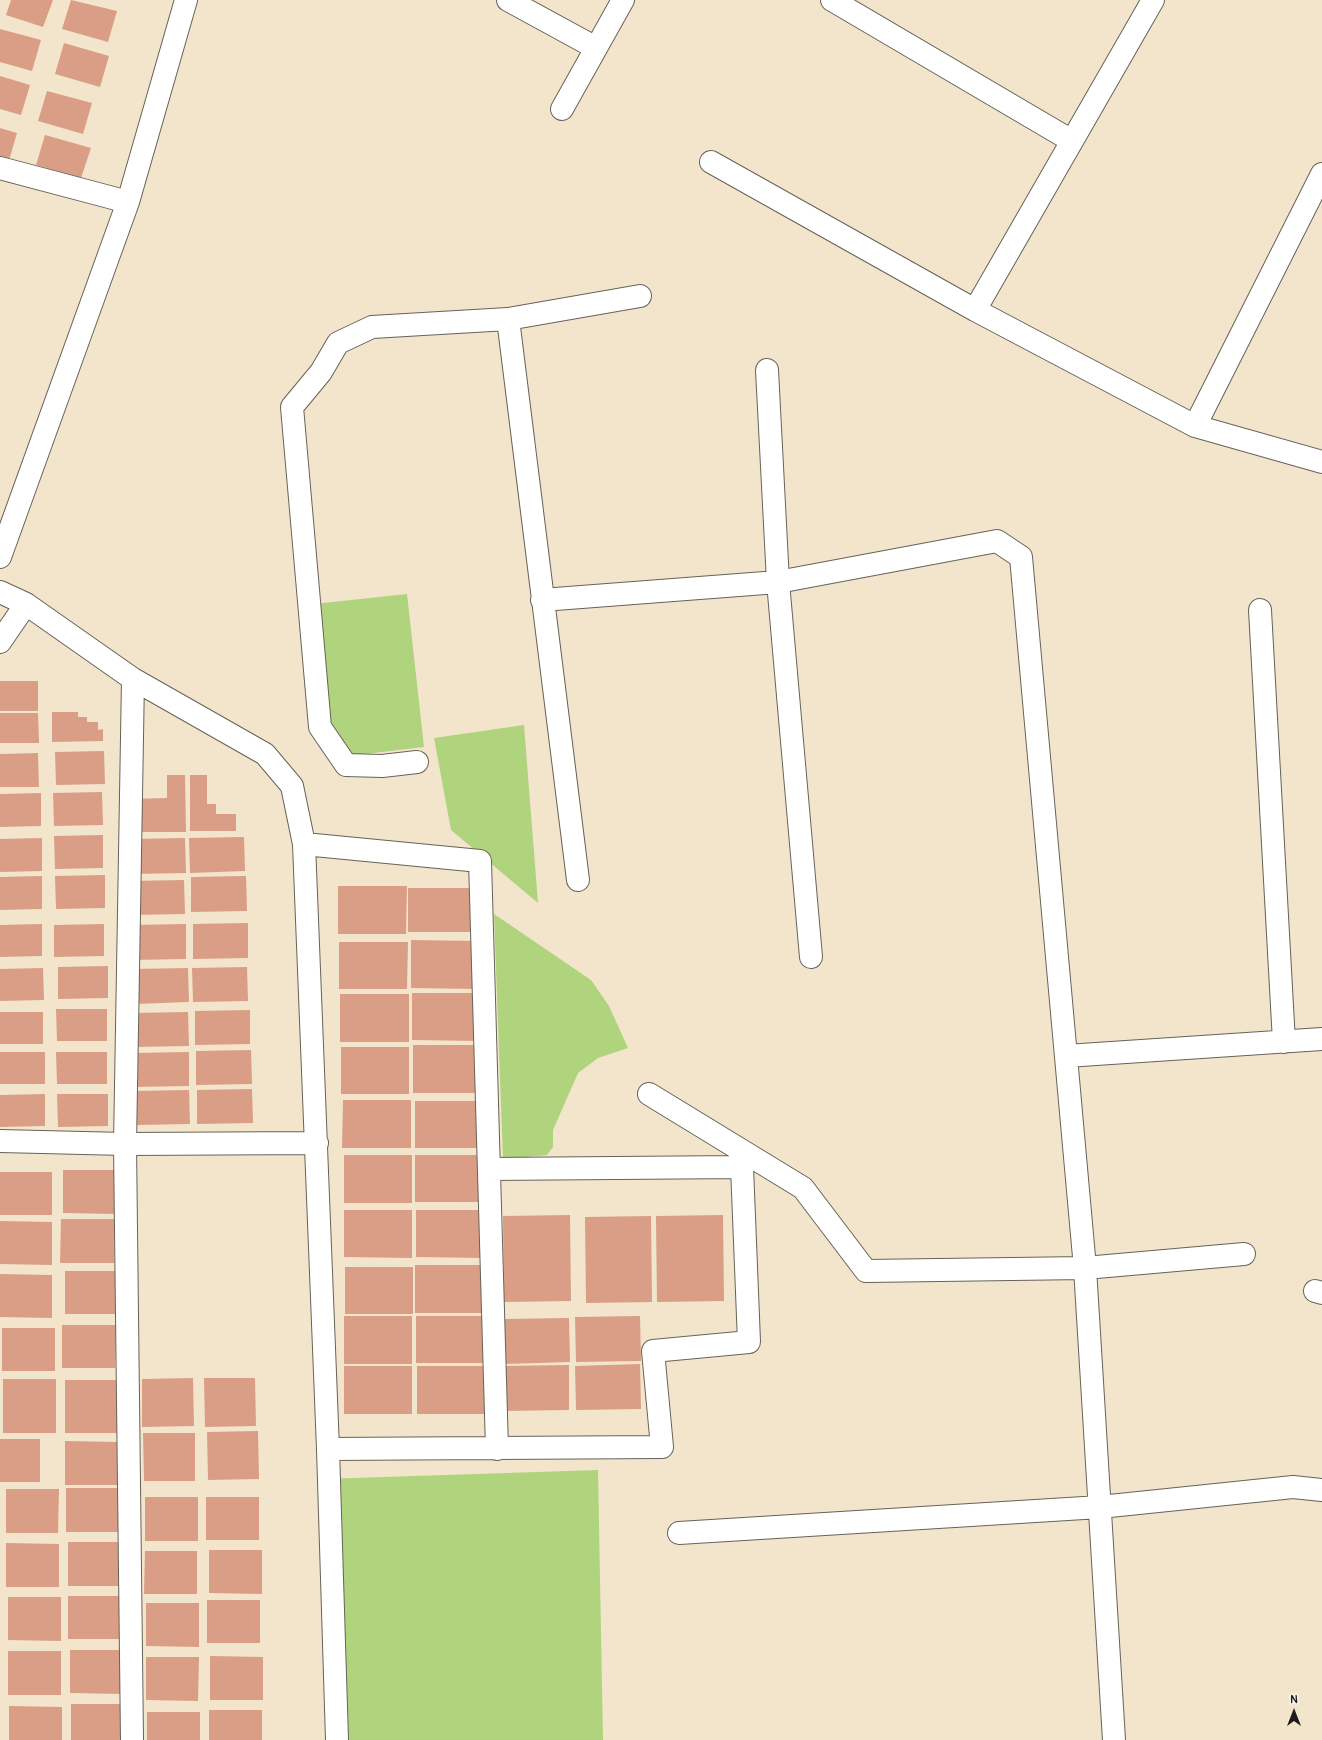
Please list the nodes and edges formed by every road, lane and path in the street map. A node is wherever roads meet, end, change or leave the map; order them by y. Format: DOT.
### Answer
graph roads {
  1 [pos="186,0"];
  2 [pos="508,0"];
  3 [pos="623,0"];
  4 [pos="832,0"];
  5 [pos="1153,0"];
  6 [pos="596,48"];
  7 [pos="562,109"];
  8 [pos="1072,141"];
  9 [pos="711,162"];
  10 [pos="0,168"];
  11 [pos="1322,174"];
  12 [pos="128,202"];
  13 [pos="640,296"];
  14 [pos="975,310"];
  15 [pos="508,319"];
  16 [pos="767,370"];
  17 [pos="1195,426"];
  18 [pos="1322,462"];
  19 [pos="0,557"];
  20 [pos="778,582"];
  21 [pos="0,592"];
  22 [pos="542,600"];
  23 [pos="26,604"];
  24 [pos="1260,610"];
  25 [pos="0,642"];
  26 [pos="133,678"];
  27 [pos="417,762"];
  28 [pos="304,844"];
  29 [pos="578,880"];
  30 [pos="811,957"];
  31 [pos="1322,1040"];
  32 [pos="1284,1042"];
  33 [pos="1066,1056"];
  34 [pos="649,1094"];
  35 [pos="0,1141"];
  36 [pos="317,1143"];
  37 [pos="124,1144"];
  38 [pos="489,1169"];
  39 [pos="1244,1254"];
  40 [pos="1085,1268"];
  41 [pos="328,1449"];
  42 [pos="497,1449"];
  43 [pos="1322,1490"];
  44 [pos="1100,1506"];
  45 [pos="679,1533"];
  46 [pos="132,1740"];
  47 [pos="337,1740"];
  48 [pos="1114,1740"];
  1 -- 12 [label="street"];
  2 -- 6 [label="street"];
  3 -- 6 [label="street"];
  4 -- 8 [label="street"];
  5 -- 8 [label="street"];
  6 -- 7 [label="street"];
  8 -- 14 [label="street"];
  9 -- 14 [label="street"];
  10 -- 12 [label="street"];
  11 -- 17 [label="street"];
  12 -- 19 [label="street"];
  13 -- 15 [label="street"];
  14 -- 17 [label="street"];
  15 -- 22 [label="street"];
  15 -- 27 [label="street"];
  16 -- 20 [label="street"];
  17 -- 18 [label="street"];
  20 -- 22 [label="street"];
  20 -- 30 [label="street"];
  20 -- 33 [label="street"];
  21 -- 23 [label="street"];
  22 -- 29 [label="street"];
  23 -- 25 [label="street"];
  23 -- 26 [label="street"];
  24 -- 32 [label="street"];
  26 -- 28 [label="street"];
  26 -- 37 [label="street"];
  28 -- 36 [label="street"];
  28 -- 38 [label="street"];
  31 -- 32 [label="street"];
  32 -- 33 [label="street"];
  33 -- 40 [label="street"];
  34 -- 40 [label="street"];
  35 -- 37 [label="street"];
  36 -- 37 [label="street"];
  36 -- 41 [label="street"];
  37 -- 46 [label="street"];
  38 -- 42 [label="street"];
  38 -- 42 [label="street"];
  39 -- 40 [label="street"];
  40 -- 44 [label="street"];
  41 -- 42 [label="street"];
  41 -- 47 [label="street"];
  43 -- 44 [label="street"];
  44 -- 45 [label="street"];
  44 -- 48 [label="street"];
}
